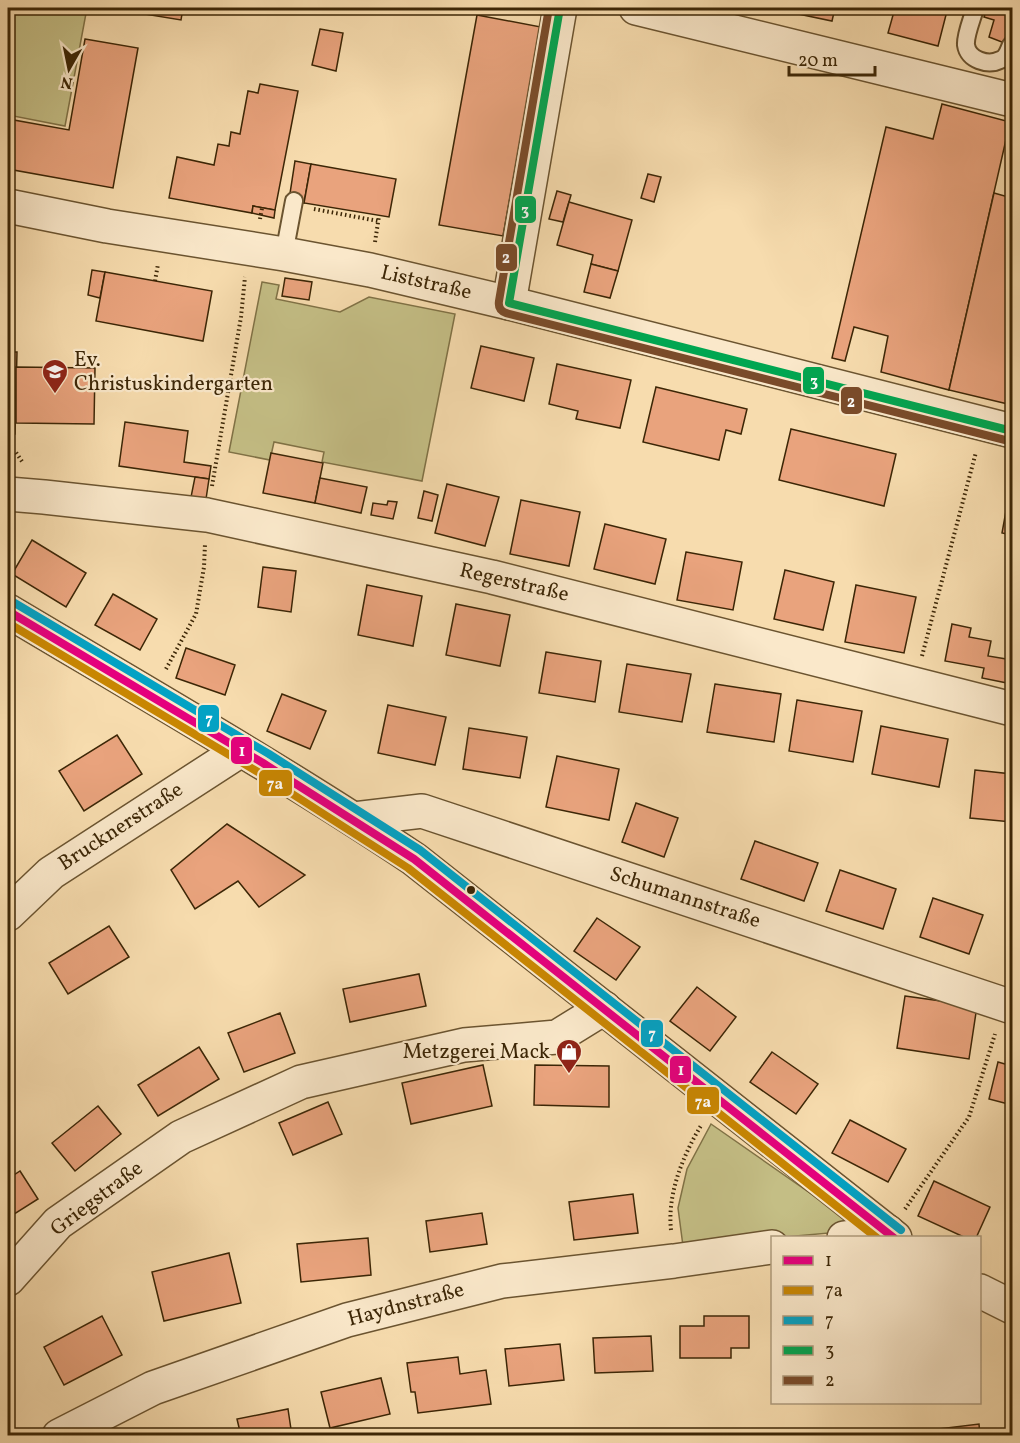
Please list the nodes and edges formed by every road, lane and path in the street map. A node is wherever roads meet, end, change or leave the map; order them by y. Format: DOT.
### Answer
graph roads {
  1 [pos="560,8"];
  2 [pos="636,8"];
  3 [pos="975,8"];
  4 [pos="1011,45"];
  5 [pos="1012,100"];
  6 [pos="294,201"];
  7 [pos="314,204"];
  8 [pos="8,206"];
  9 [pos="378,221"];
  10 [pos="284,254"];
  11 [pos="246,267"];
  12 [pos="509,303"];
  13 [pos="998,427"];
  14 [pos="8,494"];
  15 [pos="207,515"];
  16 [pos="204,567"];
  17 [pos="8,610"];
  18 [pos="915,683"];
  19 [pos="151,696"];
  20 [pos="1012,709"];
  21 [pos="241,750"];
  22 [pos="354,819"];
  23 [pos="8,914"];
  24 [pos="1008,1006"];
  25 [pos="604,1008"];
  26 [pos="695,1135"];
  27 [pos="909,1203"];
  28 [pos="892,1234"];
  29 [pos="868,1236"];
  30 [pos="771,1247"];
  31 [pos="675,1261"];
  32 [pos="8,1279"];
  33 [pos="981,1292"];
  34 [pos="1012,1307"];
  35 [pos="59,1436"];
  1 -- 12 [label="street"];
  2 -- 5 [label="street"];
  3 -- 4 [label="lane"];
  6 -- 10 [label="lane"];
  7 -- 9 [label="path"];
  8 -- 10 [label="street, Liststraße"];
  10 -- 12 [label="street, Liststraße"];
  11 -- 15 [label="path"];
  12 -- 13 [label="street, Liststraße"];
  13 -- 18 [label="path"];
  14 -- 15 [label="street, Regerstraße"];
  15 -- 18 [label="street, Regerstraße"];
  16 -- 19 [label="path"];
  17 -- 19 [label="street"];
  18 -- 20 [label="street, Regerstraße"];
  19 -- 21 [label="street"];
  21 -- 22 [label="street"];
  21 -- 23 [label="street, Brucknerstraße"];
  22 -- 24 [label="street, Schumannstraße"];
  22 -- 25 [label="street"];
  24 -- 27 [label="path"];
  25 -- 28 [label="street"];
  25 -- 32 [label="street, Griegstraße"];
  26 -- 31 [label="path"];
  28 -- 29 [label="street"];
  30 -- 31 [label="street, Haydnstraße"];
  31 -- 35 [label="street, Haydnstraße"];
  33 -- 34 [label="street"];
}
